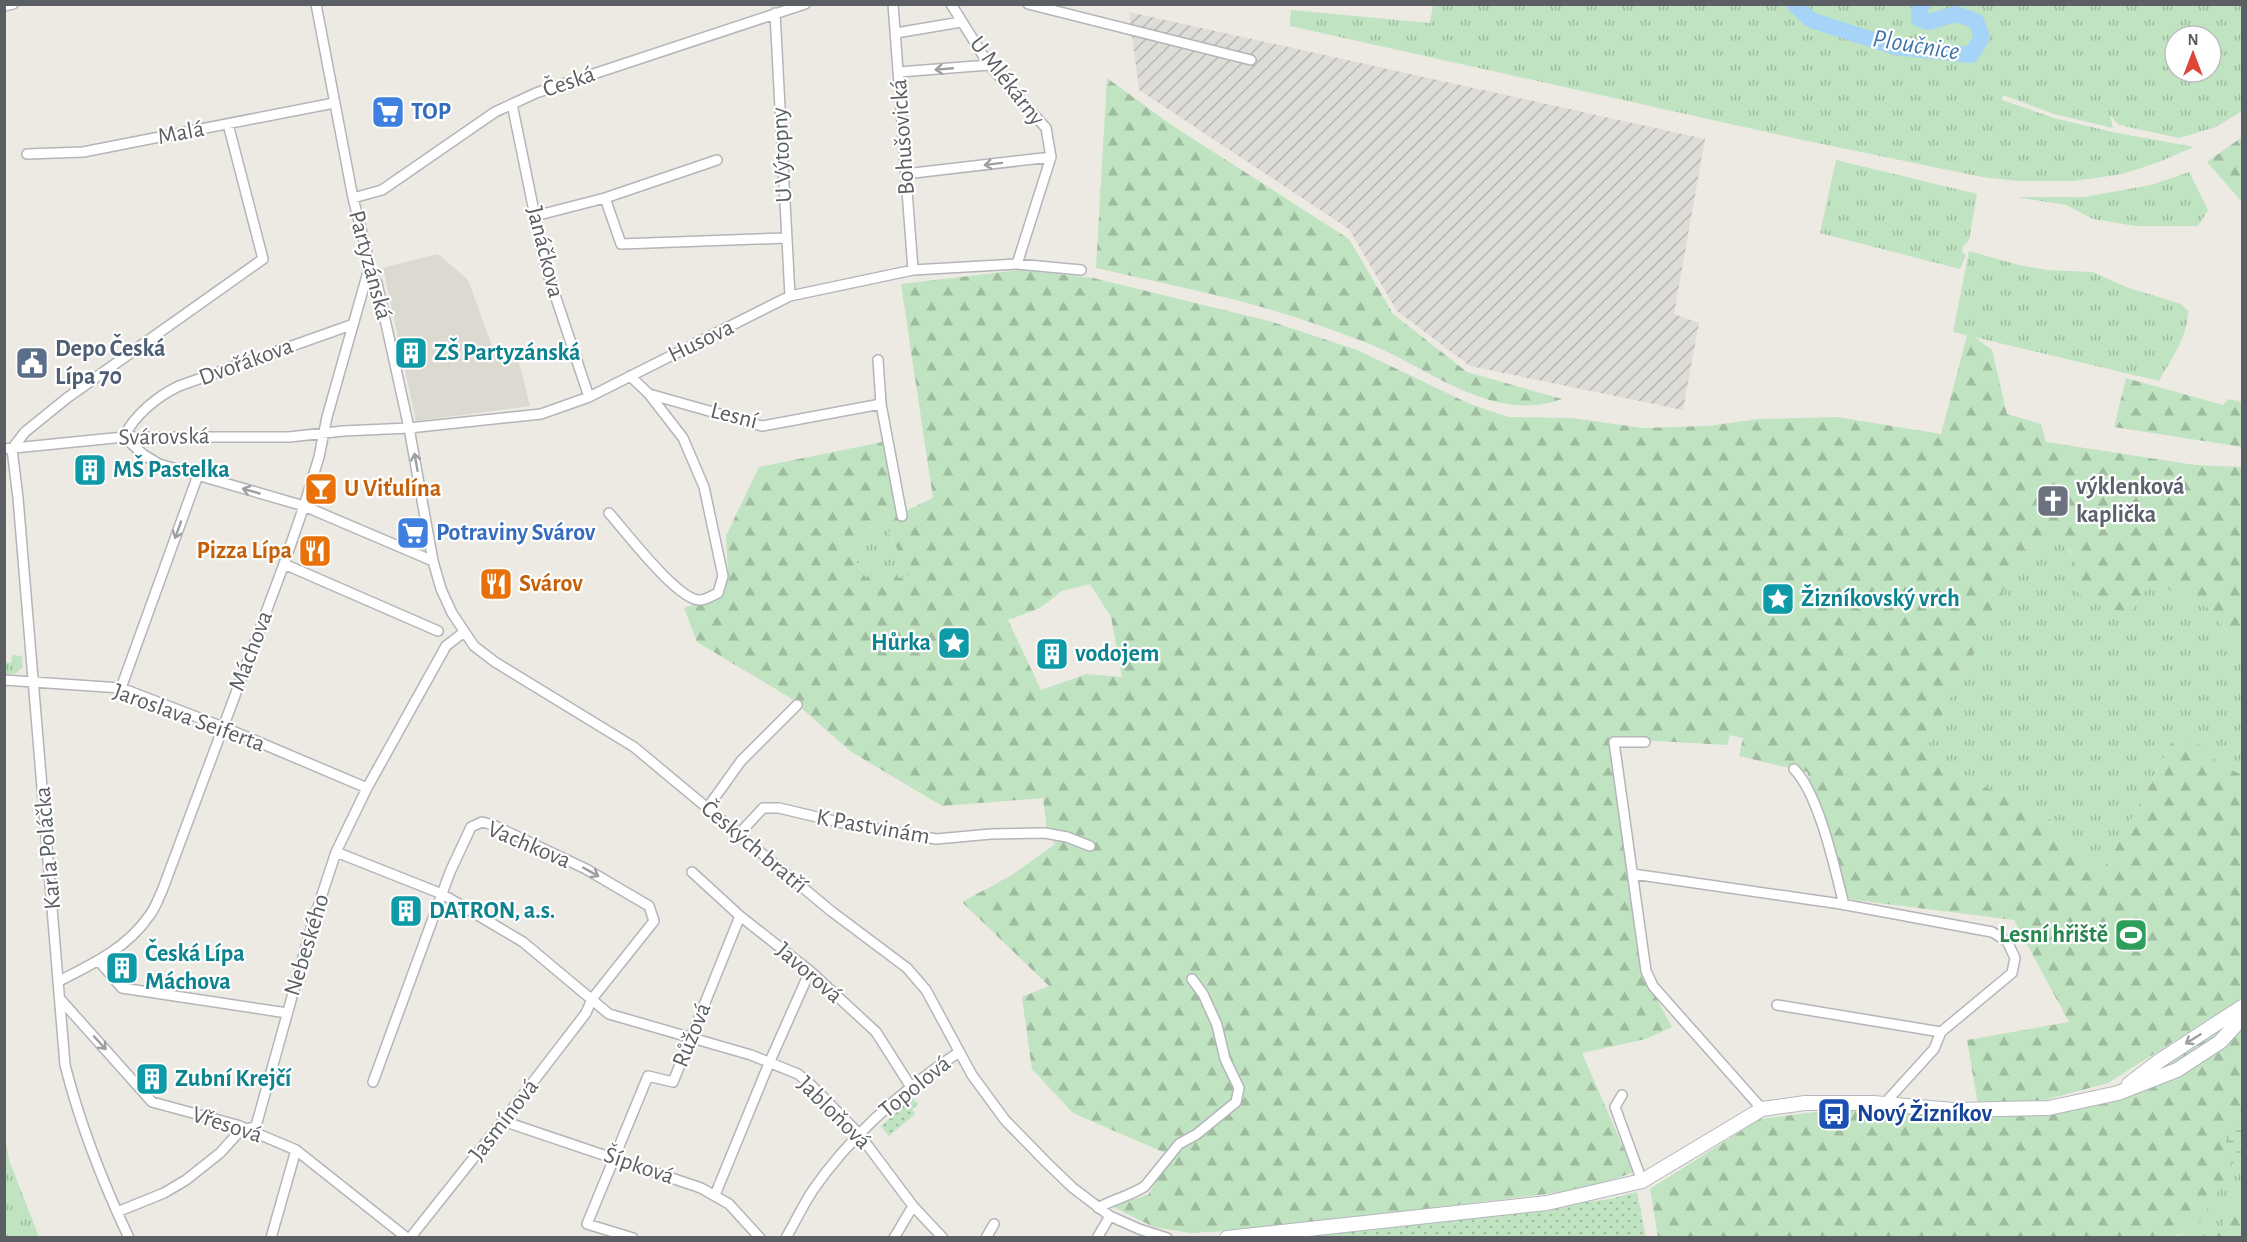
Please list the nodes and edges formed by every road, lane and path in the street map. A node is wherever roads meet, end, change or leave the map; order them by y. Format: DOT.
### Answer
graph roads {
  1 [pos="13,4"];
  2 [pos="316,4"];
  3 [pos="805,4"];
  4 [pos="893,4"];
  5 [pos="951,4"];
  6 [pos="1028,4"];
  7 [pos="4,6"];
  8 [pos="775,13"];
  9 [pos="961,22"];
  10 [pos="896,33"];
  11 [pos="1251,60"];
  12 [pos="989,65"];
  13 [pos="899,72"];
  14 [pos="334,103"];
  15 [pos="512,104"];
  16 [pos="228,124"];
  17 [pos="27,154"];
  18 [pos="1051,157"];
  19 [pos="717,160"];
  20 [pos="906,174"];
  21 [pos="353,198"];
  22 [pos="605,198"];
  23 [pos="535,216"];
  24 [pos="786,238"];
  25 [pos="1017,264"];
  26 [pos="913,270"];
  27 [pos="1081,270"];
  28 [pos="368,272"];
  29 [pos="790,297"];
  30 [pos="351,325"];
  31 [pos="878,360"];
  32 [pos="630,376"];
  33 [pos="649,394"];
  34 [pos="589,397"];
  35 [pos="881,404"];
  36 [pos="410,428"];
  37 [pos="324,433"];
  38 [pos="124,436"];
  39 [pos="8,449"];
  40 [pos="198,476"];
  41 [pos="303,506"];
  42 [pos="609,513"];
  43 [pos="902,516"];
  44 [pos="433,561"];
  45 [pos="284,564"];
  46 [pos="438,631"];
  47 [pos="464,632"];
  48 [pos="4,680"];
  49 [pos="33,682"];
  50 [pos="121,688"];
  51 [pos="796,705"];
  52 [pos="223,727"];
  53 [pos="1645,742"];
  54 [pos="1794,769"];
  55 [pos="367,788"];
  56 [pos="708,807"];
  57 [pos="739,834"];
  58 [pos="1090,846"];
  59 [pos="336,852"];
  60 [pos="692,872"];
  61 [pos="1633,874"];
  62 [pos="442,894"];
  63 [pos="1845,905"];
  64 [pos="740,916"];
  65 [pos="99,961"];
  66 [pos="810,971"];
  67 [pos="1192,978"];
  68 [pos="59,981"];
  69 [pos="592,999"];
  70 [pos="61,1000"];
  71 [pos="1777,1005"];
  72 [pos="2242,1007"];
  73 [pos="287,1013"];
  74 [pos="2242,1018"];
  75 [pos="1941,1032"];
  76 [pos="691,1036"];
  77 [pos="959,1052"];
  78 [pos="770,1061"];
  79 [pos="374,1082"];
  80 [pos="912,1087"];
  81 [pos="2118,1093"];
  82 [pos="1622,1095"];
  83 [pos="1884,1104"];
  84 [pos="1762,1109"];
  85 [pos="503,1121"];
  86 [pos="247,1129"];
  87 [pos="859,1134"];
  88 [pos="296,1150"];
  89 [pos="614,1158"];
  90 [pos="1642,1181"];
  91 [pos="716,1195"];
  92 [pos="914,1206"];
  93 [pos="1098,1208"];
  94 [pos="117,1212"];
  95 [pos="1110,1216"];
  96 [pos="994,1224"];
  97 [pos="129,1238"];
  98 [pos="271,1238"];
  99 [pos="408,1238"];
  100 [pos="633,1238"];
  101 [pos="760,1238"];
  102 [pos="786,1238"];
  103 [pos="894,1238"];
  104 [pos="943,1238"];
  105 [pos="986,1238"];
  106 [pos="1097,1238"];
  107 [pos="1167,1238"];
  108 [pos="1227,1238"];
  1 -- 7 [label="street"];
  2 -- 14 [label="street, Partyzánská"];
  3 -- 8 [label="street, Česká"];
  4 -- 10 [label="street, Bohušovická"];
  5 -- 9 [label="street, U Mlékárny"];
  6 -- 11 [label="street"];
  8 -- 15 [label="street, Česká"];
  8 -- 24 [label="street, U Výtopny"];
  9 -- 10 [label="street"];
  9 -- 12 [label="street, U Mlékárny"];
  10 -- 13 [label="street, Bohušovická"];
  12 -- 13 [label="street, one-way"];
  12 -- 18 [label="street, U Mlékárny"];
  13 -- 20 [label="street, Bohušovická"];
  14 -- 16 [label="street, Malá"];
  14 -- 21 [label="street, Partyzánská"];
  15 -- 21 [label="street, Česká"];
  15 -- 23 [label="street, Janáčkova"];
  16 -- 17 [label="street, Malá"];
  16 -- 39 [label="street"];
  18 -- 20 [label="street, one-way"];
  18 -- 25 [label="street, U Mlékárny"];
  19 -- 22 [label="street"];
  20 -- 26 [label="street, Bohušovická"];
  21 -- 28 [label="street, Partyzánská"];
  22 -- 23 [label="street"];
  22 -- 24 [label="street"];
  23 -- 34 [label="street, Janáčkova"];
  24 -- 29 [label="street, U Výtopny"];
  25 -- 26 [label="street, Husova"];
  25 -- 27 [label="street, Husova"];
  26 -- 29 [label="street, Husova"];
  28 -- 30 [label="street, Máchova"];
  28 -- 36 [label="street, Partyzánská"];
  29 -- 32 [label="street, Husova"];
  30 -- 37 [label="street, Máchova"];
  30 -- 38 [label="street, Dvořákova"];
  31 -- 35 [label="street"];
  32 -- 33 [label="street, Lesní"];
  32 -- 34 [label="street, Husova"];
  33 -- 35 [label="street, Lesní"];
  33 -- 42 [label="street"];
  34 -- 36 [label="street, Husova"];
  35 -- 43 [label="street"];
  36 -- 37 [label="street, Husova"];
  44 -- 36 [label="street, Partyzánská, one-way"];
  37 -- 38 [label="street, Svárovská"];
  37 -- 41 [label="street, Máchova"];
  38 -- 39 [label="street, Svárovská"];
  38 -- 40 [label="street"];
  39 -- 49 [label="street, Karla Poláčka"];
  41 -- 40 [label="street, one-way"];
  40 -- 50 [label="street, one-way"];
  41 -- 44 [label="street"];
  41 -- 45 [label="street, Máchova"];
  44 -- 47 [label="street, Českých bratří"];
  45 -- 46 [label="street"];
  45 -- 52 [label="street, Máchova"];
  47 -- 55 [label="street, Nebeského"];
  47 -- 56 [label="street, Českých bratří"];
  48 -- 49 [label="street, Jaroslava Seiferta"];
  49 -- 50 [label="street, Jaroslava Seiferta"];
  49 -- 68 [label="street, Karla Poláčka"];
  50 -- 52 [label="street, Jaroslava Seiferta"];
  51 -- 56 [label="street"];
  52 -- 55 [label="street, Jaroslava Seiferta"];
  52 -- 65 [label="street, Máchova"];
  53 -- 61 [label="street"];
  54 -- 63 [label="street"];
  55 -- 59 [label="street, Nebeského"];
  56 -- 57 [label="street, Českých bratří"];
  57 -- 58 [label="street, K Pastvinám"];
  57 -- 77 [label="street, Českých bratří"];
  59 -- 62 [label="street"];
  59 -- 73 [label="street, Nebeského"];
  60 -- 64 [label="street, Javorová"];
  61 -- 63 [label="street"];
  61 -- 84 [label="street"];
  62 -- 69 [label="street, Jabloňová"];
  62 -- 69 [label="street, Vachkova, one-way"];
  62 -- 79 [label="street"];
  63 -- 75 [label="street"];
  64 -- 66 [label="street, Javorová"];
  64 -- 76 [label="street, Růžová"];
  65 -- 68 [label="street, Máchova"];
  65 -- 73 [label="street"];
  66 -- 78 [label="street"];
  66 -- 80 [label="street, Javorová"];
  67 -- 93 [label="street"];
  68 -- 70 [label="street, Karla Poláčka"];
  69 -- 76 [label="street, Jabloňová"];
  69 -- 85 [label="street, Jasmínová"];
  70 -- 86 [label="street, Vřesová, one-way"];
  70 -- 94 [label="street, Karla Poláčka"];
  71 -- 75 [label="street"];
  72 -- 81 [label="street, one-way"];
  73 -- 86 [label="street, Nebeského"];
  74 -- 81 [label="street"];
  75 -- 83 [label="street"];
  76 -- 78 [label="street, Jabloňová"];
  76 -- 89 [label="street, Růžová"];
  77 -- 80 [label="street, Topolová"];
  77 -- 93 [label="street, Českých bratří"];
  78 -- 87 [label="street, Jabloňová"];
  78 -- 91 [label="street"];
  80 -- 87 [label="street, Topolová"];
  81 -- 83 [label="street"];
  82 -- 90 [label="street"];
  83 -- 84 [label="street"];
  84 -- 90 [label="street"];
  85 -- 89 [label="street, Šípková"];
  85 -- 99 [label="street, Jasmínová"];
  86 -- 88 [label="street, Vřesová"];
  86 -- 94 [label="street, Nebeského"];
  87 -- 92 [label="street, Jabloňová"];
  87 -- 102 [label="street, Topolová"];
  88 -- 98 [label="street"];
  88 -- 99 [label="street, Vřesová"];
  89 -- 91 [label="street, Šípková"];
  89 -- 100 [label="street, Růžová"];
  90 -- 108 [label="street"];
  91 -- 101 [label="street, Šípková"];
  92 -- 103 [label="street"];
  92 -- 104 [label="street, Jabloňová"];
  93 -- 95 [label="street, Českých bratří"];
  94 -- 97 [label="street, Karla Poláčka"];
  95 -- 106 [label="street"];
  95 -- 107 [label="street, Českých bratří"];
  96 -- 105 [label="street"];
}
